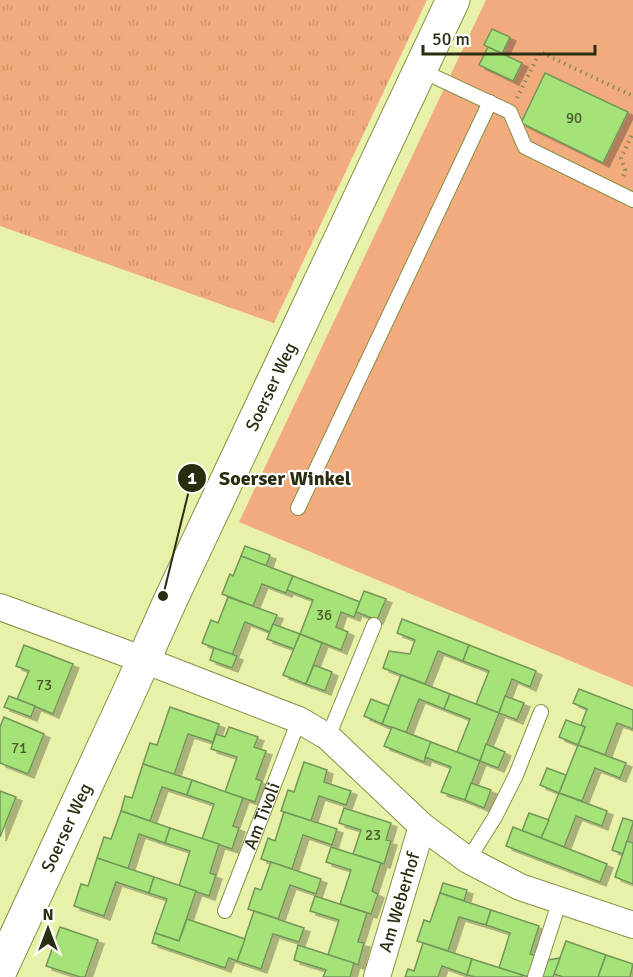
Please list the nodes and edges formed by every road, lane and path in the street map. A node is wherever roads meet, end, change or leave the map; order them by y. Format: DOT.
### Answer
graph roads {
  1 [pos="453,0"];
  2 [pos="420,70"];
  3 [pos="633,96"];
  4 [pos="490,102"];
  5 [pos="510,112"];
  6 [pos="633,133"];
  7 [pos="616,191"];
  8 [pos="633,200"];
  9 [pos="298,508"];
  10 [pos="0,607"];
  11 [pos="374,625"];
  12 [pos="144,660"];
  13 [pos="542,712"];
  14 [pos="299,720"];
  15 [pos="328,737"];
  16 [pos="422,826"];
  17 [pos="468,860"];
  18 [pos="560,900"];
  19 [pos="225,911"];
  20 [pos="633,925"];
  21 [pos="0,971"];
  22 [pos="377,977"];
  23 [pos="535,977"];
  1 -- 2 [label="street, Soerser Weg"];
  2 -- 4 [label="lane"];
  2 -- 12 [label="street, Soerser Weg"];
  3 -- 5 [label="path"];
  4 -- 5 [label="lane"];
  4 -- 9 [label="lane"];
  5 -- 7 [label="lane"];
  6 -- 7 [label="path"];
  7 -- 8 [label="lane"];
  10 -- 12 [label="street"];
  11 -- 15 [label="lane"];
  12 -- 14 [label="street"];
  12 -- 21 [label="street, Soerser Weg"];
  13 -- 17 [label="lane"];
  14 -- 15 [label="street"];
  14 -- 19 [label="lane, Am Tivoli"];
  15 -- 16 [label="street"];
  16 -- 17 [label="street"];
  16 -- 22 [label="street, Am Weberhof"];
  17 -- 18 [label="street"];
  18 -- 20 [label="street"];
  18 -- 23 [label="lane"];
}
